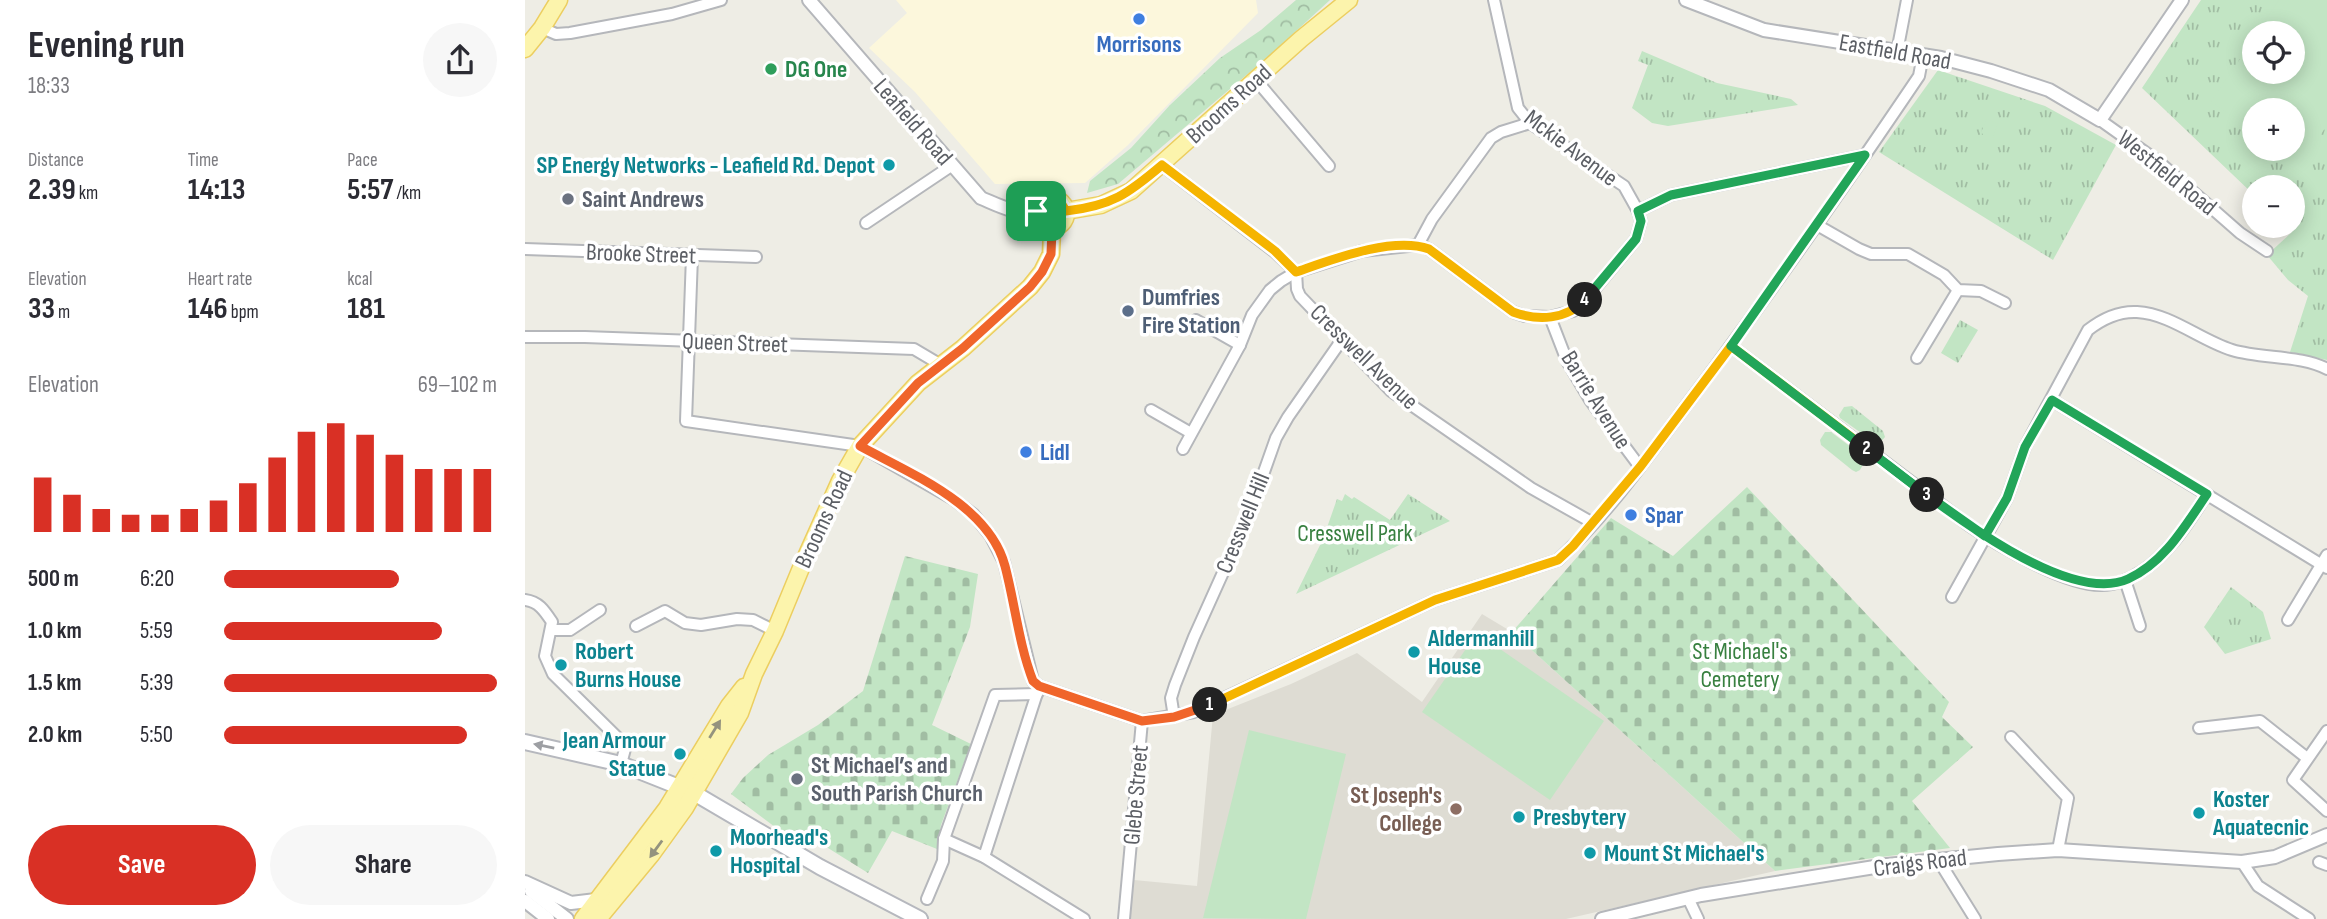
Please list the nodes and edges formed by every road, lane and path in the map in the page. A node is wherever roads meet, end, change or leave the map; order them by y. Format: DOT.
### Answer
graph roads {
  1 [pos="559,0"];
  2 [pos="722,0"];
  3 [pos="809,0"];
  4 [pos="1349,0"];
  5 [pos="1494,0"];
  6 [pos="1685,0"];
  7 [pos="1907,0"];
  8 [pos="2182,0"];
  9 [pos="542,28"];
  10 [pos="525,49"];
  11 [pos="1897,52"];
  12 [pos="1923,55"];
  13 [pos="1256,80"];
  14 [pos="2100,120"];
  15 [pos="1530,122"];
  16 [pos="1865,155"];
  17 [pos="1162,165"];
  18 [pos="951,166"];
  19 [pos="1329,166"];
  20 [pos="1036,211"];
  21 [pos="1066,211"];
  22 [pos="1638,211"];
  23 [pos="866,223"];
  24 [pos="1817,225"];
  25 [pos="1052,229"];
  26 [pos="1418,245"];
  27 [pos="525,249"];
  28 [pos="2267,251"];
  29 [pos="692,256"];
  30 [pos="756,257"];
  31 [pos="1296,272"];
  32 [pos="1958,290"];
  33 [pos="2005,303"];
  34 [pos="1550,317"];
  35 [pos="1196,320"];
  36 [pos="525,337"];
  37 [pos="1341,341"];
  38 [pos="690,342"];
  39 [pos="1240,345"];
  40 [pos="1731,346"];
  41 [pos="1917,358"];
  42 [pos="941,366"];
  43 [pos="2327,369"];
  44 [pos="2052,400"];
  45 [pos="1151,410"];
  46 [pos="1191,433"];
  47 [pos="860,446"];
  48 [pos="1183,449"];
  49 [pos="1640,467"];
  50 [pos="2207,494"];
  51 [pos="1593,523"];
  52 [pos="1985,536"];
  53 [pos="2325,562"];
  54 [pos="2125,580"];
  55 [pos="1952,597"];
  56 [pos="525,600"];
  57 [pos="600,610"];
  58 [pos="2288,620"];
  59 [pos="636,626"];
  60 [pos="2140,626"];
  61 [pos="551,630"];
  62 [pos="775,631"];
  63 [pos="1038,690"];
  64 [pos="1174,717"];
  65 [pos="1142,721"];
  66 [pos="2199,728"];
  67 [pos="2327,731"];
  68 [pos="2011,737"];
  69 [pos="525,742"];
  70 [pos="2307,758"];
  71 [pos="621,764"];
  72 [pos="687,790"];
  73 [pos="2327,811"];
  74 [pos="2327,835"];
  75 [pos="944,839"];
  76 [pos="2057,850"];
  77 [pos="984,857"];
  78 [pos="1939,861"];
  79 [pos="2242,862"];
  80 [pos="525,884"];
  81 [pos="1688,898"];
  82 [pos="927,899"];
  83 [pos="596,900"];
  84 [pos="525,901"];
  85 [pos="548,919"];
  86 [pos="567,919"];
  87 [pos="583,919"];
  88 [pos="599,919"];
  89 [pos="920,919"];
  90 [pos="1084,919"];
  91 [pos="1124,919"];
  92 [pos="1602,919"];
  93 [pos="1697,919"];
  94 [pos="1975,919"];
  95 [pos="2309,919"];
  1 -- 9 [label="main road"];
  2 -- 9 [label="street"];
  3 -- 18 [label="street, Leafield Road"];
  4 -- 13 [label="main road, Brooms Road"];
  5 -- 15 [label="street, Mckie Avenue"];
  6 -- 11 [label="street, Eastfield Road"];
  7 -- 11 [label="street"];
  8 -- 14 [label="street"];
  9 -- 10 [label="main road"];
  11 -- 12 [label="street, Eastfield Road"];
  12 -- 14 [label="street, Eastfield Road"];
  12 -- 16 [label="street"];
  13 -- 17 [label="main road, Brooms Road"];
  13 -- 19 [label="street"];
  14 -- 28 [label="street, Westfield Road"];
  15 -- 22 [label="street, Mckie Avenue"];
  15 -- 26 [label="street"];
  16 -- 22 [label="street"];
  16 -- 24 [label="street"];
  17 -- 21 [label="main road, Brooms Road"];
  17 -- 31 [label="street, Cresswell Avenue"];
  18 -- 20 [label="street, Leafield Road"];
  18 -- 23 [label="street"];
  20 -- 21 [label="main road"];
  20 -- 25 [label="main road"];
  21 -- 25 [label="main road"];
  22 -- 34 [label="street"];
  24 -- 32 [label="street"];
  24 -- 40 [label="street"];
  25 -- 42 [label="main road, Brooms Road"];
  26 -- 31 [label="street"];
  26 -- 34 [label="street"];
  27 -- 29 [label="street, Brooke Street"];
  29 -- 30 [label="street, Brooke Street"];
  29 -- 38 [label="street"];
  31 -- 37 [label="street, Cresswell Avenue"];
  31 -- 39 [label="street"];
  32 -- 33 [label="street"];
  32 -- 41 [label="street"];
  34 -- 49 [label="street, Barrie Avenue"];
  35 -- 39 [label="street"];
  36 -- 38 [label="street, Queen Street"];
  37 -- 51 [label="street, Cresswell Avenue"];
  37 -- 64 [label="street, Cresswell Hill"];
  38 -- 42 [label="street, Queen Street"];
  38 -- 47 [label="street"];
  39 -- 46 [label="street"];
  40 -- 49 [label="street"];
  40 -- 52 [label="street"];
  42 -- 47 [label="main road, Brooms Road"];
  43 -- 44 [label="street"];
  44 -- 50 [label="street"];
  44 -- 52 [label="street"];
  45 -- 46 [label="street"];
  46 -- 48 [label="street"];
  47 -- 62 [label="main road, Brooms Road"];
  47 -- 63 [label="street"];
  49 -- 51 [label="street"];
  50 -- 53 [label="street"];
  50 -- 54 [label="street"];
  51 -- 64 [label="street"];
  52 -- 54 [label="street"];
  52 -- 55 [label="street"];
  53 -- 58 [label="street"];
  54 -- 60 [label="street"];
  56 -- 61 [label="street"];
  57 -- 61 [label="street"];
  59 -- 62 [label="street"];
  61 -- 71 [label="street"];
  62 -- 72 [label="main road, Brooms Road"];
  63 -- 65 [label="street, Glebe Street"];
  63 -- 75 [label="street"];
  63 -- 77 [label="street"];
  64 -- 65 [label="street"];
  65 -- 91 [label="street, Glebe Street"];
  66 -- 70 [label="street"];
  67 -- 70 [label="street"];
  68 -- 76 [label="street"];
  71 -- 69 [label="main road, one-way"];
  70 -- 73 [label="street"];
  71 -- 72 [label="main road"];
  72 -- 83 [label="main road"];
  72 -- 88 [label="main road, one-way"];
  72 -- 89 [label="main road"];
  74 -- 79 [label="street, Craigs Road"];
  75 -- 77 [label="street"];
  75 -- 82 [label="street"];
  76 -- 78 [label="street, Craigs Road"];
  76 -- 79 [label="street, Craigs Road"];
  77 -- 90 [label="street"];
  78 -- 81 [label="street, Craigs Road"];
  78 -- 94 [label="street"];
  79 -- 95 [label="street"];
  80 -- 83 [label="street"];
  80 -- 86 [label="street"];
  81 -- 92 [label="street, Craigs Road"];
  81 -- 93 [label="street"];
  83 -- 87 [label="main road"];
  84 -- 85 [label="street"];
}
